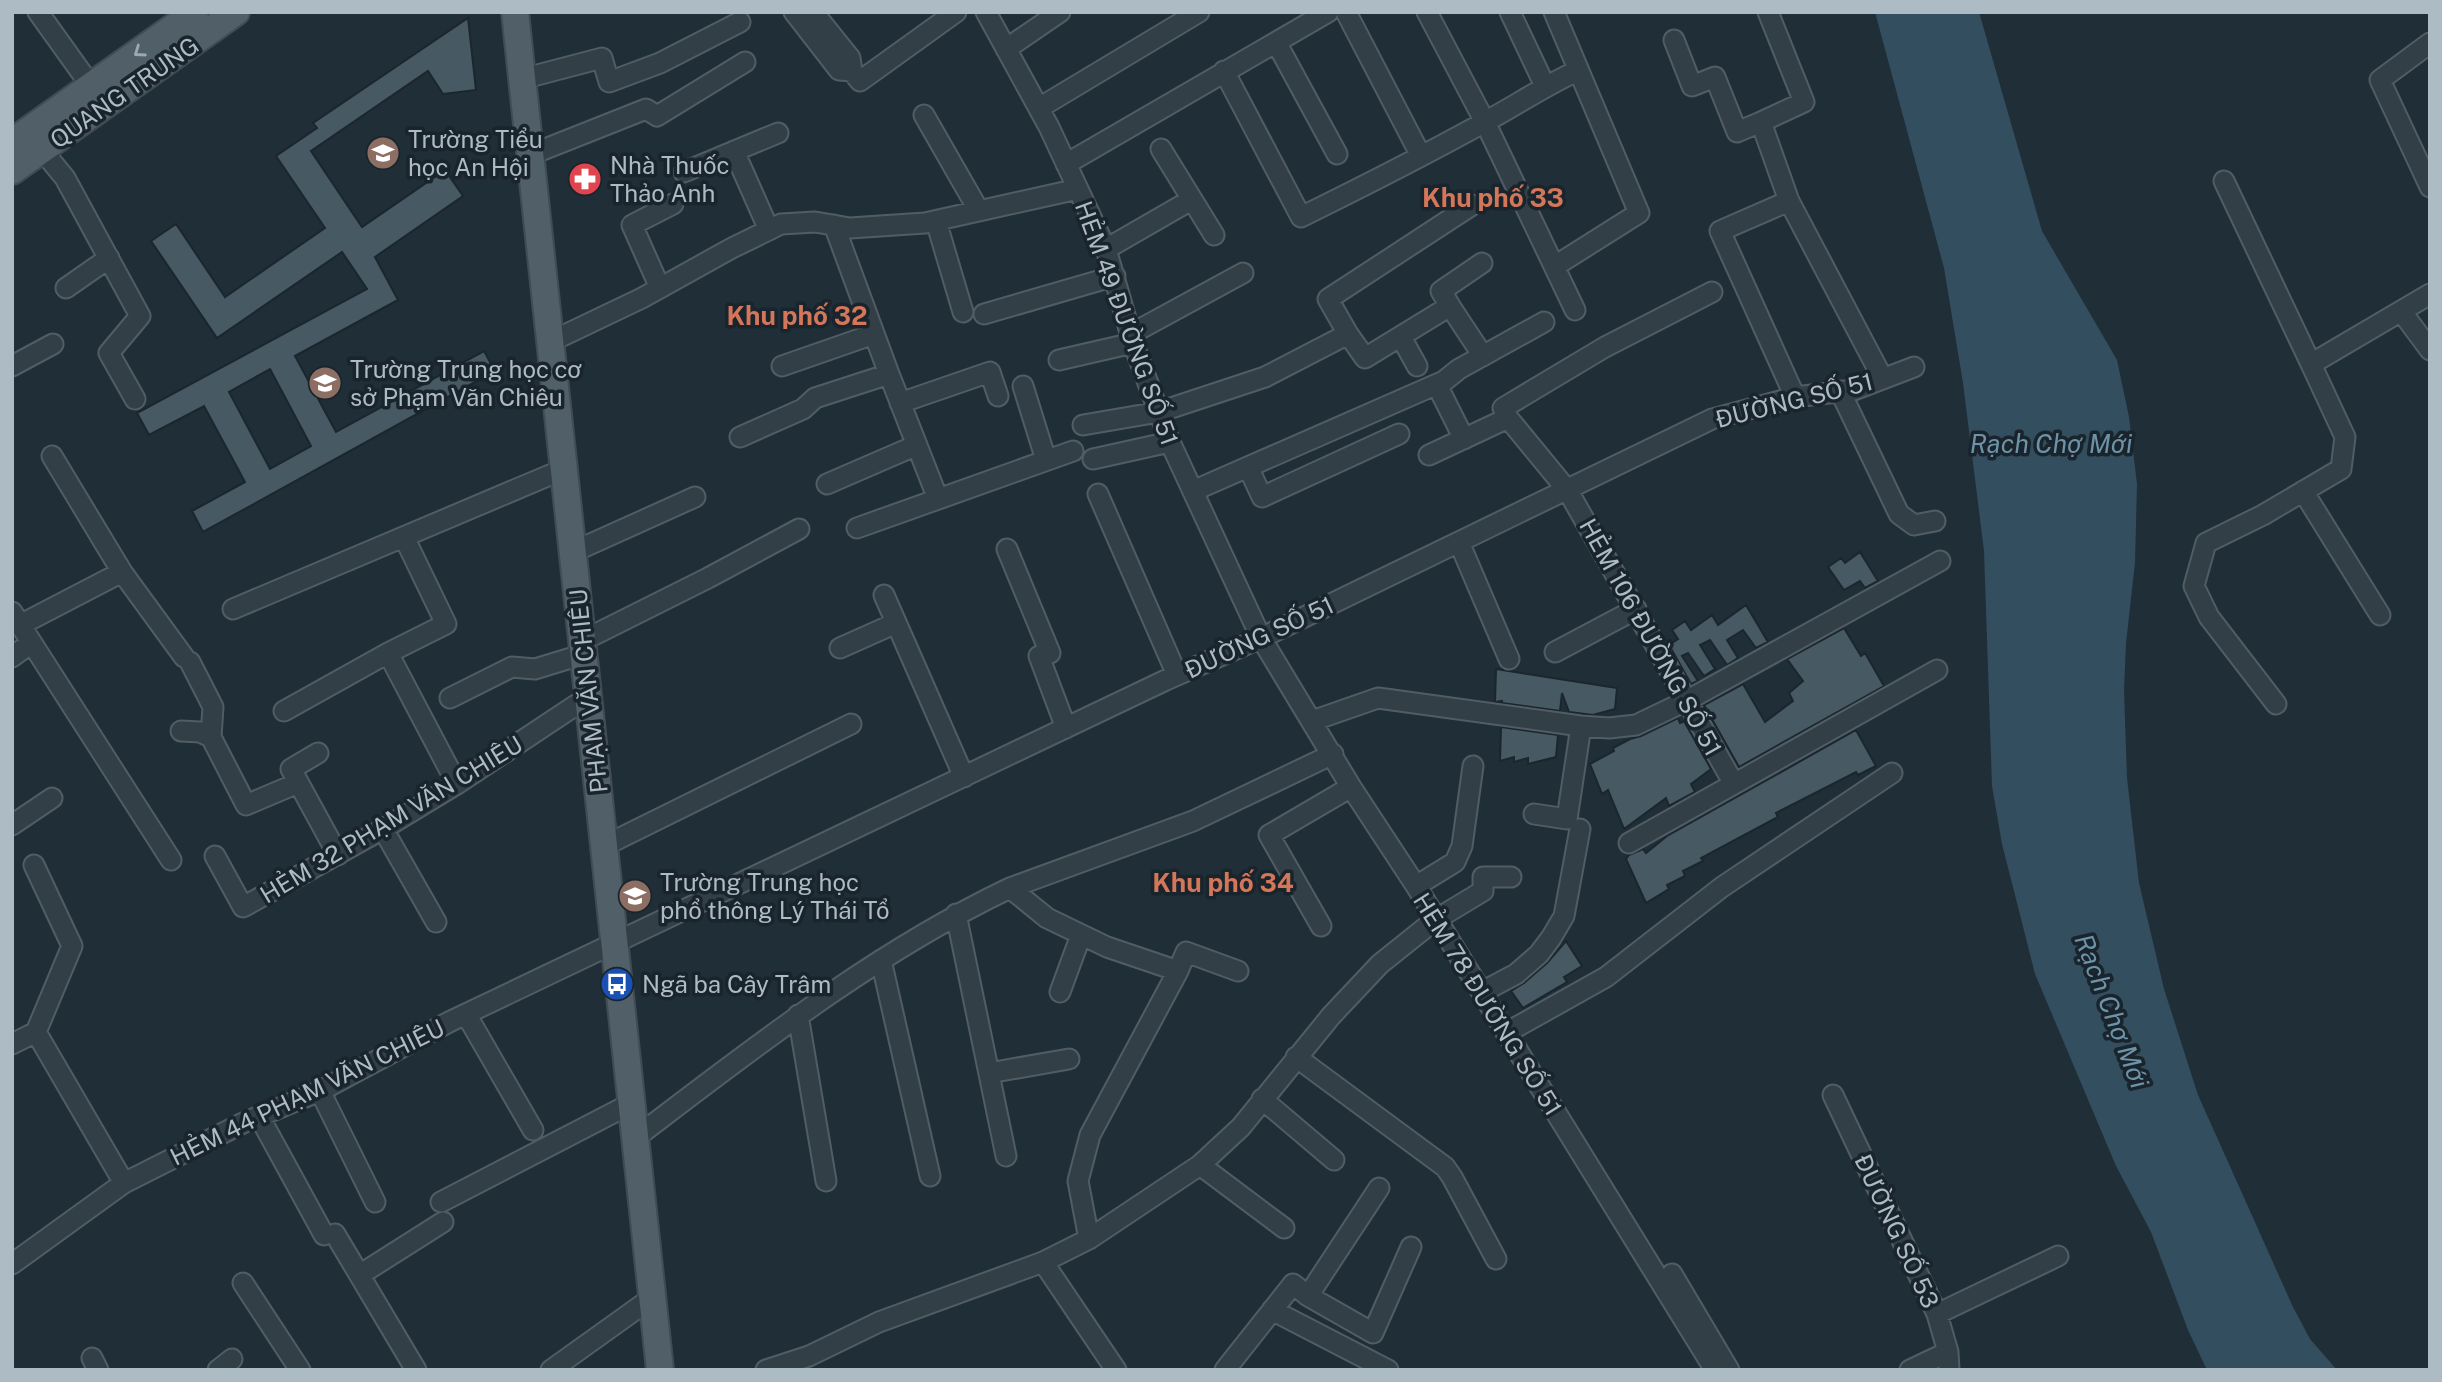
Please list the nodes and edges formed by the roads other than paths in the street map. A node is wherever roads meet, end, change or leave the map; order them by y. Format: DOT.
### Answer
graph roads {
  1 [pos="38,12"];
  2 [pos="195,12"];
  3 [pos="236,12"];
  4 [pos="515,12"];
  5 [pos="794,12"];
  6 [pos="956,12"];
  7 [pos="986,12"];
  8 [pos="1060,12"];
  9 [pos="1199,12"];
  10 [pos="1328,12"];
  11 [pos="1346,12"];
  12 [pos="1427,12"];
  13 [pos="1510,12"];
  14 [pos="1554,12"];
  15 [pos="1768,12"];
  16 [pos="740,22"];
  17 [pos="814,22"];
  18 [pos="1675,40"];
  19 [pos="1276,42"];
  20 [pos="2430,43"];
  21 [pos="1006,49"];
  22 [pos="745,62"];
  23 [pos="1224,71"];
  24 [pos="1577,71"];
  25 [pos="522,79"];
  26 [pos="91,86"];
  27 [pos="1545,86"];
  28 [pos="1039,108"];
  29 [pos="924,115"];
  30 [pos="1485,122"];
  31 [pos="1761,122"];
  32 [pos="778,133"];
  33 [pos="12,142"];
  34 [pos="1161,149"];
  35 [pos="41,150"];
  36 [pos="734,151"];
  37 [pos="1337,154"];
  38 [pos="530,155"];
  39 [pos="1421,156"];
  40 [pos="1066,164"];
  41 [pos="12,171"];
  42 [pos="684,172"];
  43 [pos="2224,181"];
  44 [pos="2430,187"];
  45 [pos="1078,189"];
  46 [pos="1191,200"];
  47 [pos="1789,201"];
  48 [pos="673,204"];
  49 [pos="1472,205"];
  50 [pos="979,211"];
  51 [pos="936,221"];
  52 [pos="834,225"];
  53 [pos="769,230"];
  54 [pos="1214,234"];
  55 [pos="1106,249"];
  56 [pos="108,258"];
  57 [pos="1482,263"];
  58 [pos="1555,266"];
  59 [pos="1243,274"];
  60 [pos="1115,276"];
  61 [pos="66,288"];
  62 [pos="660,288"];
  63 [pos="1712,292"];
  64 [pos="2430,295"];
  65 [pos="1450,306"];
  66 [pos="1575,310"];
  67 [pos="2401,311"];
  68 [pos="963,313"];
  69 [pos="984,314"];
  70 [pos="1544,321"];
  71 [pos="874,334"];
  72 [pos="1348,334"];
  73 [pos="1401,337"];
  74 [pos="1132,339"];
  75 [pos="550,342"];
  76 [pos="53,344"];
  77 [pos="2430,350"];
  78 [pos="1483,356"];
  79 [pos="1059,360"];
  80 [pos="2311,364"];
  81 [pos="12,366"];
  82 [pos="782,366"];
  83 [pos="1417,366"];
  84 [pos="1914,367"];
  85 [pos="889,374"];
  86 [pos="1883,379"];
  87 [pos="1437,385"];
  88 [pos="1023,386"];
  89 [pos="1840,391"];
  90 [pos="998,396"];
  91 [pos="1795,397"];
  92 [pos="135,399"];
  93 [pos="900,403"];
  94 [pos="1159,412"];
  95 [pos="1508,418"];
  96 [pos="1083,425"];
  97 [pos="1399,434"];
  98 [pos="740,437"];
  99 [pos="1464,439"];
  100 [pos="1170,442"];
  101 [pos="917,445"];
  102 [pos="1073,451"];
  103 [pos="1429,455"];
  104 [pos="52,456"];
  105 [pos="1046,460"];
  106 [pos="1093,460"];
  107 [pos="1248,467"];
  108 [pos="564,469"];
  109 [pos="827,484"];
  110 [pos="1192,491"];
  111 [pos="1568,491"];
  112 [pos="2303,491"];
  113 [pos="1098,494"];
  114 [pos="695,497"];
  115 [pos="938,499"];
  116 [pos="1936,521"];
  117 [pos="857,528"];
  118 [pos="799,529"];
  119 [pos="404,537"];
  120 [pos="1459,542"];
  121 [pos="1007,549"];
  122 [pos="573,552"];
  123 [pos="1940,561"];
  124 [pos="122,572"];
  125 [pos="884,596"];
  126 [pos="233,609"];
  127 [pos="1636,609"];
  128 [pos="2380,615"];
  129 [pos="16,618"];
  130 [pos="896,623"];
  131 [pos="1261,638"];
  132 [pos="31,643"];
  133 [pos="583,648"];
  134 [pos="841,648"];
  135 [pos="1555,652"];
  136 [pos="388,653"];
  137 [pos="12,657"];
  138 [pos="1509,659"];
  139 [pos="1937,670"];
  140 [pos="1177,675"];
  141 [pos="588,697"];
  142 [pos="450,698"];
  143 [pos="1688,700"];
  144 [pos="2276,704"];
  145 [pos="284,711"];
  146 [pos="1311,721"];
  147 [pos="851,724"];
  148 [pos="1581,726"];
  149 [pos="1066,728"];
  150 [pos="181,731"];
  151 [pos="211,737"];
  152 [pos="318,753"];
  153 [pos="1333,754"];
  154 [pos="1473,766"];
  155 [pos="1892,773"];
  156 [pos="964,777"];
  157 [pos="298,783"];
  158 [pos="457,784"];
  159 [pos="1734,784"];
  160 [pos="1351,787"];
  161 [pos="52,798"];
  162 [pos="1534,814"];
  163 [pos="12,825"];
  164 [pos="383,829"];
  165 [pos="1580,830"];
  166 [pos="1629,843"];
  167 [pos="604,846"];
  168 [pos="338,855"];
  169 [pos="215,856"];
  170 [pos="170,860"];
  171 [pos="34,865"];
  172 [pos="1511,877"];
  173 [pos="1416,886"];
  174 [pos="1010,888"];
  175 [pos="956,914"];
  176 [pos="1435,919"];
  177 [pos="436,922"];
  178 [pos="1321,926"];
  179 [pos="1081,935"];
  180 [pos="615,942"];
  181 [pos="881,960"];
  182 [pos="1178,971"];
  183 [pos="1238,971"];
  184 [pos="1060,992"];
  185 [pos="1482,992"];
  186 [pos="466,1014"];
  187 [pos="798,1015"];
  188 [pos="36,1032"];
  189 [pos="1506,1033"];
  190 [pos="12,1044"];
  191 [pos="1296,1057"];
  192 [pos="1069,1059"];
  193 [pos="989,1073"];
  194 [pos="320,1091"];
  195 [pos="1833,1096"];
  196 [pos="1262,1099"];
  197 [pos="632,1103"];
  198 [pos="260,1118"];
  199 [pos="533,1130"];
  200 [pos="635,1138"];
  201 [pos="1006,1156"];
  202 [pos="1334,1160"];
  203 [pos="1200,1165"];
  204 [pos="930,1176"];
  205 [pos="826,1181"];
  206 [pos="124,1183"];
  207 [pos="1380,1188"];
  208 [pos="375,1202"];
  209 [pos="1284,1228"];
  210 [pos="1089,1239"];
  211 [pos="1411,1247"];
  212 [pos="2058,1256"];
  213 [pos="1496,1259"];
  214 [pos="1043,1262"];
  215 [pos="12,1264"];
  216 [pos="361,1274"];
  217 [pos="1672,1274"];
  218 [pos="243,1283"];
  219 [pos="1308,1296"];
  220 [pos="653,1297"];
  221 [pos="1272,1310"];
  222 [pos="1937,1314"];
  223 [pos="1949,1361"];
  224 [pos="813,1363"];
  225 [pos="1227,1369"];
  226 [pos="300,1370"];
  227 [pos="416,1370"];
  228 [pos="551,1370"];
  229 [pos="660,1370"];
  230 [pos="766,1370"];
  231 [pos="1116,1370"];
  232 [pos="1388,1370"];
  233 [pos="1715,1370"];
  234 [pos="1729,1370"];
  235 [pos="1910,1370"];
  1 -- 26 [label="street"];
  2 -- 26 [label="main road, QUANG TRUNG, one-way"];
  3 -- 35 [label="main road, QUANG TRUNG"];
  4 -- 25 [label="main road, PHẠM VĂN CHIÊU"];
  5 -- 17 [label="street"];
  6 -- 17 [label="street"];
  7 -- 21 [label="street, HẺM 49 ĐƯỜNG SỐ 51"];
  8 -- 21 [label="street"];
  9 -- 28 [label="street"];
  10 -- 19 [label="street"];
  11 -- 39 [label="street"];
  12 -- 30 [label="street"];
  13 -- 27 [label="street"];
  14 -- 24 [label="street"];
  15 -- 31 [label="street"];
  16 -- 25 [label="street"];
  18 -- 31 [label="street"];
  19 -- 23 [label="street"];
  19 -- 37 [label="street"];
  20 -- 44 [label="street"];
  21 -- 28 [label="street, HẺM 49 ĐƯỜNG SỐ 51"];
  22 -- 38 [label="street"];
  23 -- 39 [label="street"];
  23 -- 40 [label="street"];
  24 -- 27 [label="street"];
  24 -- 58 [label="street"];
  25 -- 38 [label="main road, PHẠM VĂN CHIÊU"];
  26 -- 33 [label="main road, QUANG TRUNG"];
  27 -- 30 [label="street"];
  28 -- 40 [label="street, HẺM 49 ĐƯỜNG SỐ 51"];
  29 -- 50 [label="street"];
  30 -- 39 [label="street"];
  30 -- 58 [label="street"];
  31 -- 47 [label="street"];
  32 -- 36 [label="street"];
  34 -- 46 [label="street"];
  35 -- 41 [label="main road, QUANG TRUNG"];
  35 -- 56 [label="street"];
  36 -- 42 [label="street"];
  36 -- 53 [label="street"];
  38 -- 75 [label="main road, PHẠM VĂN CHIÊU"];
  40 -- 45 [label="street, HẺM 49 ĐƯỜNG SỐ 51"];
  43 -- 80 [label="street"];
  45 -- 50 [label="street"];
  45 -- 55 [label="street, HẺM 49 ĐƯỜNG SỐ 51"];
  46 -- 54 [label="street"];
  46 -- 55 [label="street"];
  47 -- 86 [label="street"];
  47 -- 91 [label="street"];
  48 -- 62 [label="street"];
  49 -- 72 [label="street"];
  50 -- 51 [label="street"];
  51 -- 52 [label="street"];
  51 -- 68 [label="street"];
  52 -- 53 [label="street"];
  52 -- 71 [label="street"];
  53 -- 62 [label="street"];
  55 -- 60 [label="street, HẺM 49 ĐƯỜNG SỐ 51"];
  56 -- 61 [label="street"];
  56 -- 92 [label="street"];
  57 -- 65 [label="street"];
  58 -- 66 [label="street"];
  59 -- 74 [label="street"];
  60 -- 69 [label="street"];
  60 -- 74 [label="street, HẺM 49 ĐƯỜNG SỐ 51"];
  62 -- 75 [label="street"];
  63 -- 95 [label="street"];
  64 -- 67 [label="street"];
  65 -- 73 [label="street"];
  65 -- 78 [label="street"];
  67 -- 77 [label="street"];
  67 -- 80 [label="street"];
  70 -- 78 [label="street"];
  71 -- 82 [label="street"];
  71 -- 85 [label="street"];
  72 -- 73 [label="street"];
  72 -- 94 [label="street"];
  73 -- 83 [label="street"];
  74 -- 79 [label="street"];
  74 -- 94 [label="street, HẺM 49 ĐƯỜNG SỐ 51"];
  75 -- 108 [label="main road, PHẠM VĂN CHIÊU"];
  76 -- 81 [label="street"];
  78 -- 87 [label="street"];
  80 -- 112 [label="street"];
  84 -- 86 [label="street, ĐƯỜNG SỐ 51"];
  85 -- 93 [label="street"];
  85 -- 98 [label="street"];
  86 -- 89 [label="street, ĐƯỜNG SỐ 51"];
  87 -- 99 [label="street"];
  87 -- 107 [label="street"];
  88 -- 105 [label="street"];
  89 -- 91 [label="street, ĐƯỜNG SỐ 51"];
  89 -- 116 [label="street"];
  90 -- 93 [label="street"];
  91 -- 111 [label="street, ĐƯỜNG SỐ 51"];
  93 -- 101 [label="street"];
  94 -- 96 [label="street"];
  94 -- 100 [label="street, HẺM 49 ĐƯỜNG SỐ 51"];
  95 -- 99 [label="street"];
  95 -- 111 [label="street, HẺM 106 ĐƯỜNG SỐ 51"];
  97 -- 107 [label="street"];
  99 -- 103 [label="street"];
  100 -- 106 [label="street"];
  100 -- 110 [label="street, HẺM 49 ĐƯỜNG SỐ 51"];
  101 -- 109 [label="street"];
  101 -- 115 [label="street"];
  102 -- 105 [label="street"];
  104 -- 124 [label="street"];
  105 -- 115 [label="street"];
  107 -- 110 [label="street"];
  108 -- 119 [label="street"];
  108 -- 122 [label="main road, PHẠM VĂN CHIÊU"];
  110 -- 131 [label="street, HẺM 49 ĐƯỜNG SỐ 51"];
  111 -- 120 [label="street, ĐƯỜNG SỐ 51"];
  111 -- 127 [label="street, HẺM 106 ĐƯỜNG SỐ 51"];
  112 -- 128 [label="street"];
  112 -- 144 [label="street"];
  113 -- 140 [label="street"];
  114 -- 122 [label="street"];
  115 -- 117 [label="street"];
  118 -- 133 [label="street"];
  119 -- 126 [label="street"];
  119 -- 136 [label="street"];
  120 -- 131 [label="street, ĐƯỜNG SỐ 51"];
  120 -- 138 [label="street"];
  121 -- 149 [label="street"];
  122 -- 133 [label="main road, PHẠM VĂN CHIÊU"];
  123 -- 143 [label="street"];
  124 -- 129 [label="street"];
  124 -- 151 [label="street"];
  125 -- 130 [label="street"];
  127 -- 135 [label="street"];
  127 -- 143 [label="street, HẺM 106 ĐƯỜNG SỐ 51"];
  129 -- 132 [label="street"];
  130 -- 134 [label="street"];
  130 -- 156 [label="street"];
  131 -- 140 [label="street, ĐƯỜNG SỐ 51"];
  131 -- 146 [label="street, HẺM 78 ĐƯỜNG SỐ 51"];
  132 -- 137 [label="street"];
  132 -- 170 [label="street"];
  133 -- 141 [label="main road, PHẠM VĂN CHIÊU"];
  133 -- 142 [label="street"];
  136 -- 145 [label="street"];
  136 -- 158 [label="street"];
  139 -- 159 [label="street, HẺM 106 ĐƯỜNG SỐ 51"];
  140 -- 149 [label="street, ĐƯỜNG SỐ 51"];
  141 -- 158 [label="street, HẺM 32 PHẠM VĂN CHIÊU"];
  141 -- 167 [label="main road, PHẠM VĂN CHIÊU"];
  143 -- 148 [label="street"];
  143 -- 159 [label="street, HẺM 106 ĐƯỜNG SỐ 51"];
  146 -- 148 [label="street"];
  146 -- 153 [label="street, HẺM 78 ĐƯỜNG SỐ 51"];
  147 -- 167 [label="street"];
  148 -- 162 [label="street"];
  149 -- 156 [label="street, ĐƯỜNG SỐ 51"];
  150 -- 151 [label="street"];
  151 -- 157 [label="street"];
  152 -- 157 [label="street"];
  153 -- 160 [label="street, HẺM 78 ĐƯỜNG SỐ 51"];
  153 -- 174 [label="street"];
  154 -- 173 [label="street"];
  155 -- 189 [label="street"];
  156 -- 180 [label="street, ĐƯỜNG SỐ 51"];
  157 -- 168 [label="street"];
  158 -- 164 [label="street, HẺM 32 PHẠM VĂN CHIÊU"];
  159 -- 166 [label="street, HẺM 106 ĐƯỜNG SỐ 51"];
  160 -- 173 [label="street, HẺM 78 ĐƯỜNG SỐ 51"];
  160 -- 178 [label="street"];
  161 -- 163 [label="street"];
  164 -- 168 [label="street, HẺM 32 PHẠM VĂN CHIÊU"];
  164 -- 177 [label="street"];
  165 -- 185 [label="street"];
  167 -- 180 [label="main road, PHẠM VĂN CHIÊU"];
  168 -- 169 [label="street, HẺM 32 PHẠM VĂN CHIÊU"];
  171 -- 188 [label="street"];
  172 -- 176 [label="street"];
  173 -- 176 [label="street, HẺM 78 ĐƯỜNG SỐ 51"];
  174 -- 175 [label="street"];
  174 -- 179 [label="street"];
  175 -- 181 [label="street"];
  175 -- 193 [label="street"];
  176 -- 185 [label="street, HẺM 78 ĐƯỜNG SỐ 51"];
  176 -- 191 [label="street"];
  179 -- 182 [label="street"];
  179 -- 184 [label="street"];
  180 -- 186 [label="street, HẺM 44 PHẠM VĂN CHIÊU"];
  180 -- 197 [label="main road, PHẠM VĂN CHIÊU"];
  181 -- 187 [label="street"];
  181 -- 204 [label="street"];
  182 -- 183 [label="street"];
  182 -- 210 [label="street"];
  185 -- 189 [label="street, HẺM 78 ĐƯỜNG SỐ 51"];
  186 -- 194 [label="street, HẺM 44 PHẠM VĂN CHIÊU"];
  186 -- 199 [label="street"];
  187 -- 200 [label="street"];
  187 -- 205 [label="street"];
  188 -- 190 [label="street"];
  188 -- 206 [label="street"];
  189 -- 233 [label="street, HẺM 78 ĐƯỜNG SỐ 51"];
  191 -- 196 [label="street"];
  191 -- 213 [label="street"];
  192 -- 193 [label="street"];
  193 -- 201 [label="street"];
  194 -- 198 [label="street, HẺM 44 PHẠM VĂN CHIÊU"];
  194 -- 208 [label="street"];
  195 -- 222 [label="street, ĐƯỜNG SỐ 53"];
  196 -- 202 [label="street"];
  196 -- 203 [label="street"];
  197 -- 200 [label="main road, PHẠM VĂN CHIÊU"];
  197 -- 216 [label="street"];
  198 -- 206 [label="street, HẺM 44 PHẠM VĂN CHIÊU"];
  198 -- 216 [label="street"];
  200 -- 220 [label="main road, PHẠM VĂN CHIÊU"];
  203 -- 209 [label="street"];
  203 -- 210 [label="street"];
  206 -- 215 [label="street, HẺM 44 PHẠM VĂN CHIÊU"];
  207 -- 219 [label="street"];
  210 -- 214 [label="street"];
  211 -- 219 [label="street"];
  212 -- 222 [label="street"];
  214 -- 224 [label="street"];
  214 -- 231 [label="street"];
  216 -- 227 [label="street"];
  217 -- 234 [label="street"];
  218 -- 226 [label="street"];
  219 -- 221 [label="street"];
  220 -- 228 [label="street"];
  220 -- 229 [label="main road, PHẠM VĂN CHIÊU"];
  221 -- 225 [label="street"];
  221 -- 232 [label="street"];
  222 -- 223 [label="street, ĐƯỜNG SỐ 53"];
  223 -- 235 [label="street"];
  224 -- 230 [label="street"];
}
